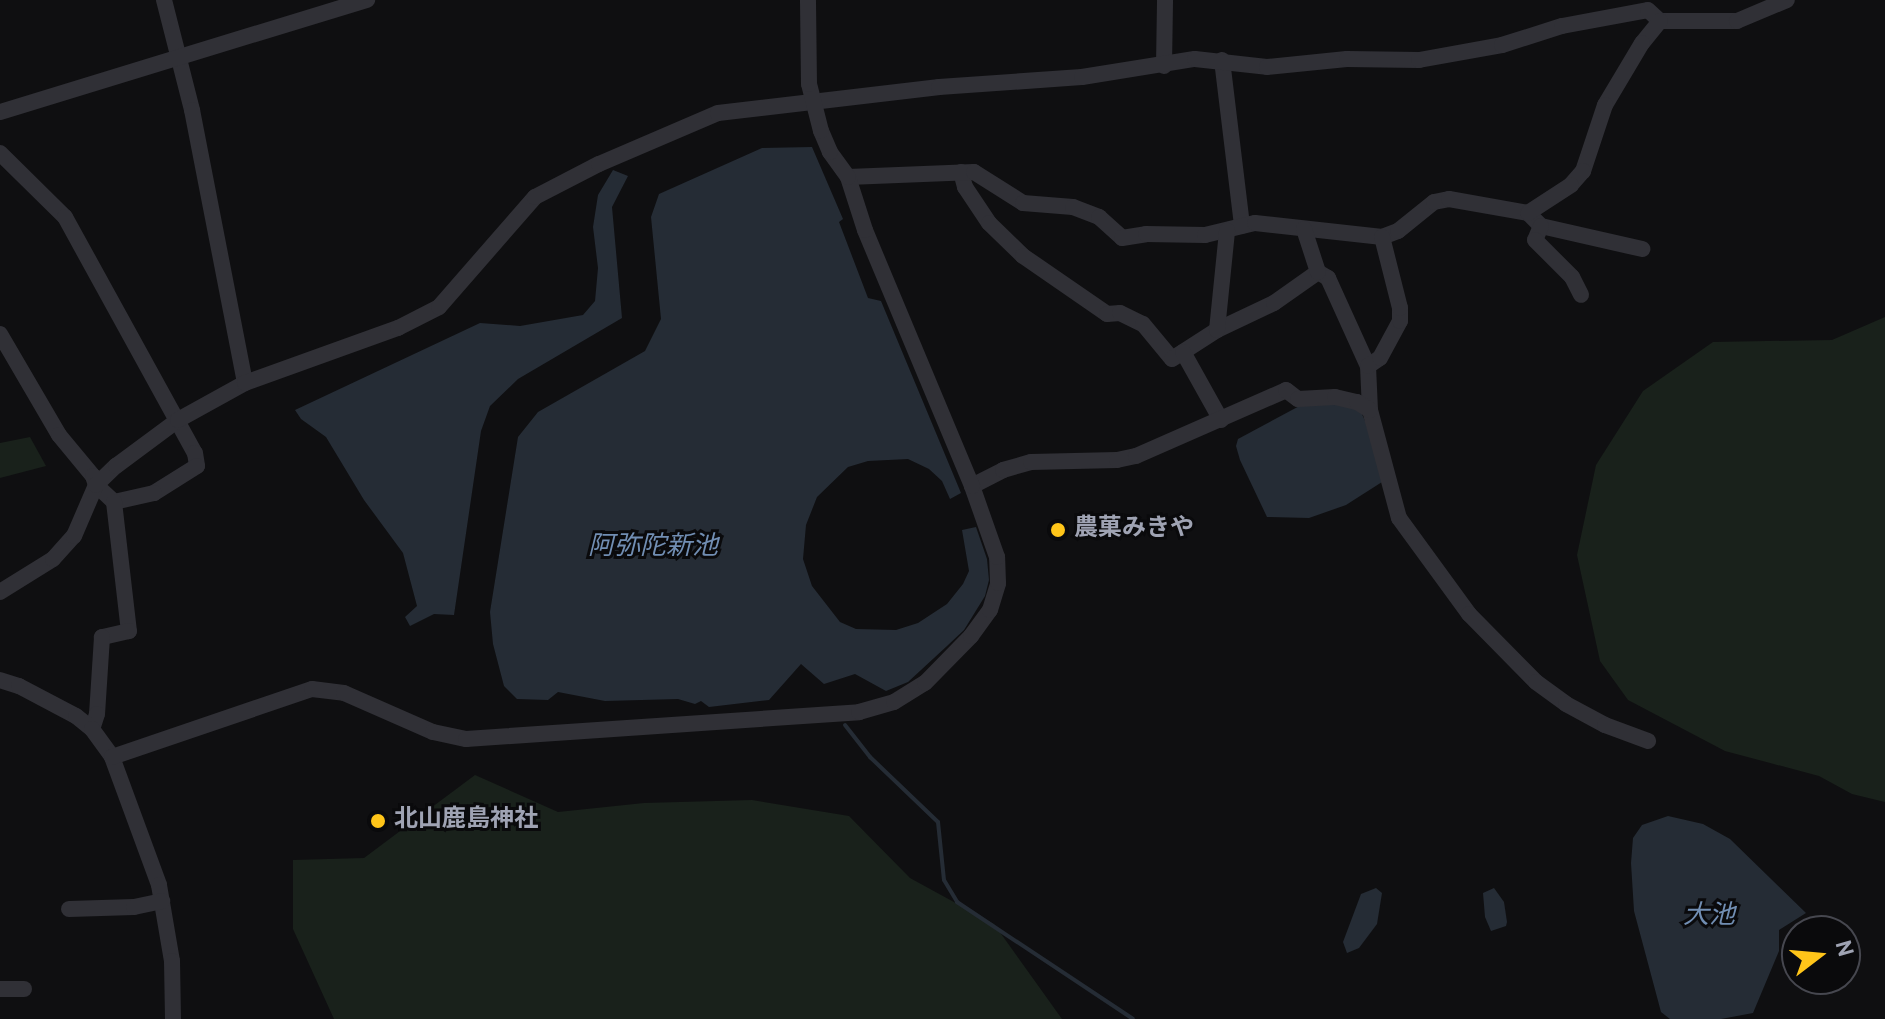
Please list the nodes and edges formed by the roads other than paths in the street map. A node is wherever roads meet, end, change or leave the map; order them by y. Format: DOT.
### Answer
graph roads {
  1 [pos="164,0"];
  2 [pos="367,0"];
  3 [pos="808,0"];
  4 [pos="1165,0"];
  5 [pos="1787,0"];
  6 [pos="1653,10"];
  7 [pos="180,57"];
  8 [pos="1222,60"];
  9 [pos="1164,66"];
  10 [pos="813,104"];
  11 [pos="0,112"];
  12 [pos="0,153"];
  13 [pos="961,172"];
  14 [pos="848,177"];
  15 [pos="1528,213"];
  16 [pos="1541,226"];
  17 [pos="1234,228"];
  18 [pos="1304,229"];
  19 [pos="1382,237"];
  20 [pos="1642,249"];
  21 [pos="1318,272"];
  22 [pos="1581,295"];
  23 [pos="1217,330"];
  24 [pos="0,334"];
  25 [pos="1183,352"];
  26 [pos="1368,366"];
  27 [pos="245,383"];
  28 [pos="1370,410"];
  29 [pos="178,420"];
  30 [pos="1221,420"];
  31 [pos="96,485"];
  32 [pos="972,486"];
  33 [pos="114,502"];
  34 [pos="0,592"];
  35 [pos="0,680"];
  36 [pos="92,729"];
  37 [pos="1648,741"];
  38 [pos="112,757"];
  39 [pos="162,901"];
  40 [pos="69,909"];
  41 [pos="0,989"];
  42 [pos="24,989"];
  43 [pos="173,1019"];
  1 -- 7 [label="street"];
  2 -- 7 [label="street"];
  3 -- 10 [label="street"];
  4 -- 9 [label="street"];
  5 -- 6 [label="street"];
  6 -- 8 [label="street"];
  6 -- 15 [label="street"];
  7 -- 11 [label="street"];
  7 -- 27 [label="street"];
  8 -- 9 [label="street"];
  8 -- 17 [label="street"];
  9 -- 10 [label="street"];
  10 -- 14 [label="street"];
  10 -- 27 [label="street"];
  12 -- 29 [label="street"];
  13 -- 14 [label="street"];
  13 -- 17 [label="street"];
  13 -- 25 [label="street"];
  14 -- 32 [label="street"];
  15 -- 16 [label="street"];
  15 -- 19 [label="street"];
  16 -- 20 [label="street"];
  16 -- 22 [label="street"];
  17 -- 18 [label="street"];
  17 -- 23 [label="street"];
  18 -- 19 [label="street"];
  18 -- 21 [label="street"];
  19 -- 26 [label="street"];
  21 -- 23 [label="street"];
  21 -- 26 [label="street"];
  23 -- 25 [label="street"];
  24 -- 31 [label="street"];
  25 -- 30 [label="street"];
  26 -- 28 [label="street"];
  27 -- 29 [label="street"];
  28 -- 30 [label="street"];
  28 -- 37 [label="street"];
  29 -- 31 [label="street"];
  29 -- 33 [label="street"];
  30 -- 32 [label="street"];
  31 -- 33 [label="street"];
  31 -- 34 [label="street"];
  32 -- 38 [label="street"];
  33 -- 36 [label="street"];
  35 -- 36 [label="street"];
  36 -- 38 [label="street"];
  38 -- 39 [label="street"];
  39 -- 40 [label="street"];
  39 -- 43 [label="street"];
  41 -- 42 [label="street"];
}
